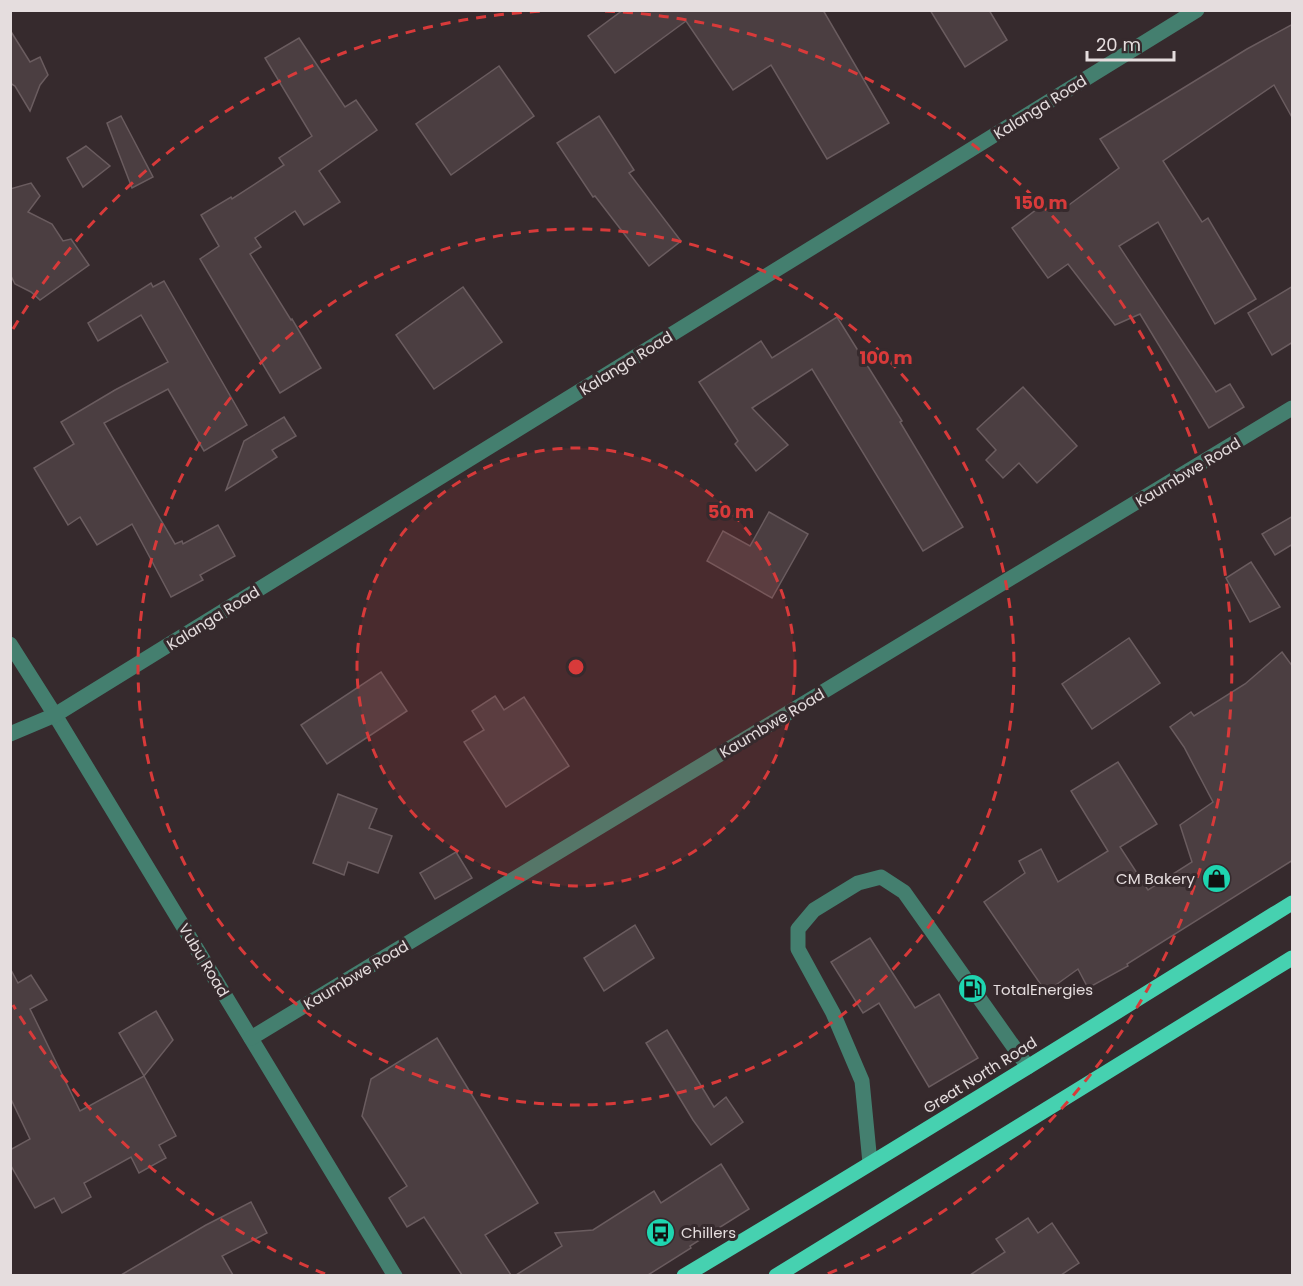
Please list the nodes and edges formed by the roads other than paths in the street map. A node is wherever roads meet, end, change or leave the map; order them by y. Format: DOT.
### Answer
graph roads {
  1 [pos="1197,10"];
  2 [pos="1293,408"];
  3 [pos="10,644"];
  4 [pos="55,715"];
  5 [pos="10,734"];
  6 [pos="1293,903"];
  7 [pos="1293,958"];
  8 [pos="251,1038"];
  9 [pos="1028,1067"];
  10 [pos="870,1163"];
  11 [pos="396,1275"];
  12 [pos="684,1275"];
  13 [pos="776,1275"];
  1 -- 4 [label="street, Kalanga Road"];
  2 -- 8 [label="street, Kaumbwe Road"];
  3 -- 4 [label="street, Vubu Road"];
  4 -- 5 [label="street, Kalanga Road"];
  4 -- 8 [label="street, Vubu Road"];
  6 -- 9 [label="main road, Great North Road"];
  7 -- 13 [label="main road"];
  8 -- 11 [label="street, Vubu Road"];
  9 -- 10 [label="main road, Great North Road"];
  9 -- 10 [label="street"];
  10 -- 12 [label="main road, Great North Road"];
}
